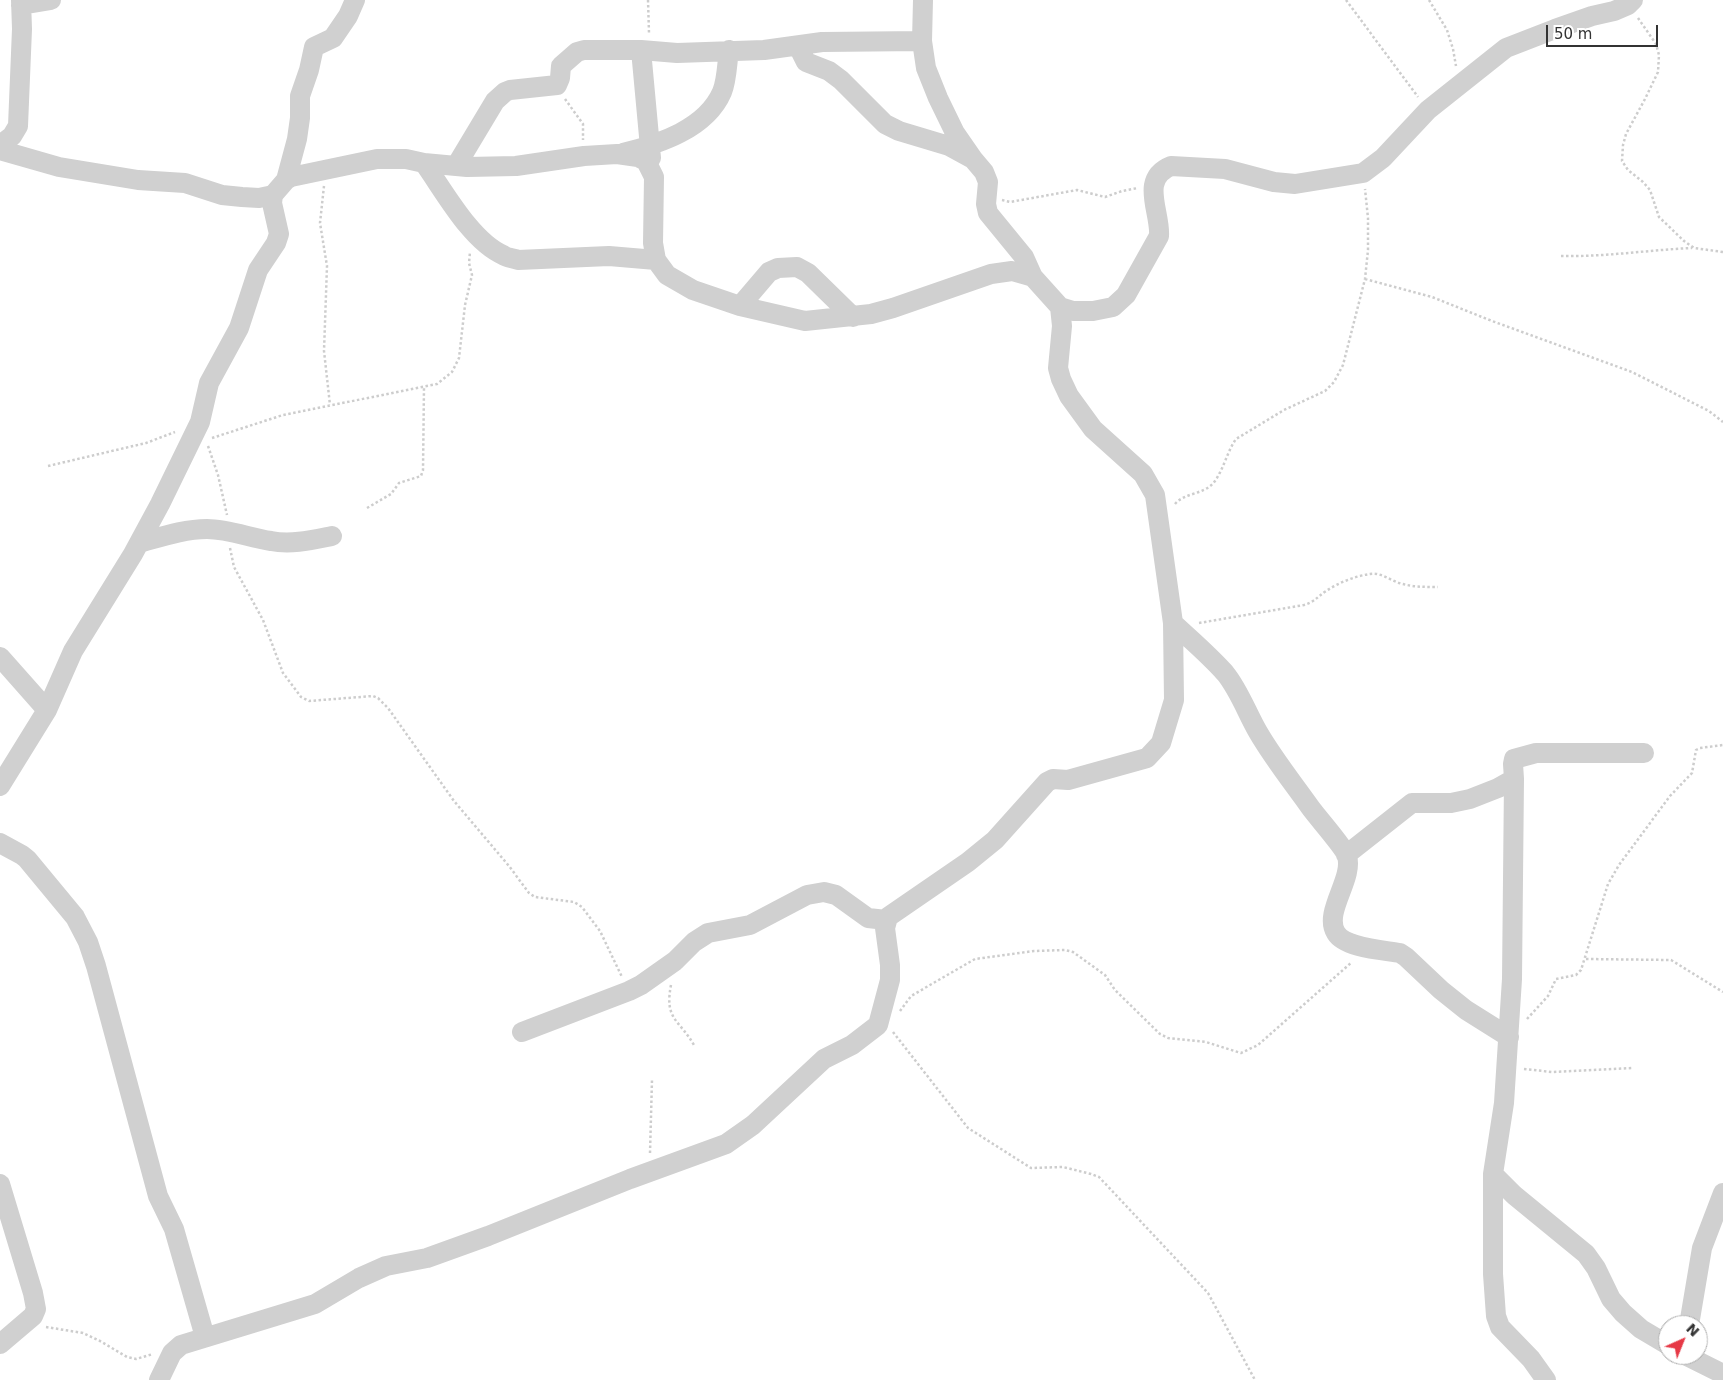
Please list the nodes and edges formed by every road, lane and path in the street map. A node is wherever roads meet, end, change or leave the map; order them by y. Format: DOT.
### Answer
graph roads {
  1 [pos="51,0"];
  2 [pos="356,0"];
  3 [pos="648,0"];
  4 [pos="923,0"];
  5 [pos="1346,0"];
  6 [pos="1428,0"];
  7 [pos="21,2"];
  8 [pos="1631,2"];
  9 [pos="922,41"];
  10 [pos="798,46"];
  11 [pos="729,50"];
  12 [pos="645,51"];
  13 [pos="557,84"];
  14 [pos="1459,85"];
  15 [pos="1428,110"];
  16 [pos="0,145"];
  17 [pos="651,146"];
  18 [pos="0,150"];
  19 [pos="617,154"];
  20 [pos="584,156"];
  21 [pos="973,159"];
  22 [pos="424,163"];
  23 [pos="456,166"];
  24 [pos="325,170"];
  25 [pos="652,170"];
  26 [pos="1363,173"];
  27 [pos="1154,184"];
  28 [pos="279,188"];
  29 [pos="988,193"];
  30 [pos="472,230"];
  31 [pos="1694,248"];
  32 [pos="1723,252"];
  33 [pos="1561,256"];
  34 [pos="656,260"];
  35 [pos="1033,277"];
  36 [pos="1365,278"];
  37 [pos="740,306"];
  38 [pos="1060,307"];
  39 [pos="852,317"];
  40 [pos="424,387"];
  41 [pos="331,405"];
  42 [pos="200,422"];
  43 [pos="1723,422"];
  44 [pos="48,466"];
  45 [pos="1173,506"];
  46 [pos="366,508"];
  47 [pos="229,532"];
  48 [pos="332,536"];
  49 [pos="139,543"];
  50 [pos="1438,587"];
  51 [pos="1175,625"];
  52 [pos="0,657"];
  53 [pos="48,710"];
  54 [pos="1723,745"];
  55 [pos="1644,753"];
  56 [pos="1514,779"];
  57 [pos="0,786"];
  58 [pos="0,843"];
  59 [pos="1346,855"];
  60 [pos="886,920"];
  61 [pos="1368,948"];
  62 [pos="1586,959"];
  63 [pos="675,962"];
  64 [pos="628,991"];
  65 [pos="1723,992"];
  66 [pos="890,1014"];
  67 [pos="522,1032"];
  68 [pos="1509,1037"];
  69 [pos="695,1047"];
  70 [pos="1505,1067"];
  71 [pos="1632,1068"];
  72 [pos="652,1080"];
  73 [pos="650,1172"];
  74 [pos="1494,1174"];
  75 [pos="0,1184"];
  76 [pos="1723,1192"];
  77 [pos="1691,1315"];
  78 [pos="25,1323"];
  79 [pos="205,1337"];
  80 [pos="1658,1339"];
  81 [pos="0,1344"];
  82 [pos="154,1353"];
  83 [pos="1705,1365"];
  84 [pos="1723,1374"];
  85 [pos="159,1380"];
  86 [pos="1255,1380"];
  87 [pos="1546,1380"];
  1 -- 7 [label="street"];
  2 -- 28 [label="street"];
  3 -- 12 [label="path"];
  4 -- 9 [label="street"];
  5 -- 15 [label="path"];
  6 -- 14 [label="path"];
  7 -- 16 [label="street"];
  8 -- 14 [label="street"];
  8 -- 31 [label="path"];
  9 -- 10 [label="street"];
  9 -- 21 [label="street"];
  10 -- 11 [label="street"];
  10 -- 21 [label="street"];
  11 -- 12 [label="street"];
  11 -- 17 [label="street"];
  12 -- 13 [label="street"];
  12 -- 17 [label="street"];
  13 -- 20 [label="path"];
  13 -- 23 [label="street"];
  14 -- 15 [label="street"];
  15 -- 26 [label="street"];
  17 -- 19 [label="street"];
  17 -- 25 [label="street"];
  18 -- 28 [label="street"];
  19 -- 20 [label="street"];
  19 -- 25 [label="street"];
  20 -- 23 [label="street"];
  21 -- 29 [label="street"];
  22 -- 23 [label="street"];
  22 -- 24 [label="street"];
  22 -- 30 [label="street"];
  24 -- 28 [label="street"];
  24 -- 41 [label="path"];
  25 -- 34 [label="street"];
  26 -- 27 [label="street"];
  26 -- 36 [label="path"];
  27 -- 29 [label="path"];
  27 -- 38 [label="street"];
  28 -- 42 [label="street"];
  29 -- 35 [label="street"];
  30 -- 34 [label="street"];
  30 -- 40 [label="path"];
  31 -- 32 [label="path"];
  31 -- 33 [label="path"];
  34 -- 37 [label="street"];
  35 -- 38 [label="street"];
  35 -- 39 [label="street"];
  36 -- 43 [label="path"];
  36 -- 45 [label="path"];
  37 -- 39 [label="street"];
  37 -- 39 [label="street"];
  38 -- 51 [label="street"];
  40 -- 41 [label="path"];
  40 -- 46 [label="path"];
  41 -- 47 [label="path"];
  42 -- 44 [label="path"];
  42 -- 49 [label="street"];
  47 -- 48 [label="street"];
  47 -- 49 [label="street"];
  47 -- 64 [label="path"];
  49 -- 53 [label="street"];
  50 -- 51 [label="path"];
  51 -- 59 [label="street"];
  51 -- 60 [label="street"];
  52 -- 53 [label="street"];
  53 -- 57 [label="street"];
  54 -- 62 [label="path"];
  55 -- 56 [label="street"];
  56 -- 59 [label="street"];
  56 -- 68 [label="street"];
  58 -- 79 [label="street"];
  59 -- 61 [label="street"];
  60 -- 63 [label="street"];
  60 -- 66 [label="street"];
  61 -- 66 [label="path"];
  61 -- 68 [label="street"];
  62 -- 65 [label="path"];
  62 -- 68 [label="path"];
  63 -- 64 [label="street"];
  63 -- 69 [label="path"];
  64 -- 67 [label="street"];
  66 -- 73 [label="street"];
  66 -- 86 [label="path"];
  68 -- 70 [label="street"];
  70 -- 71 [label="path"];
  70 -- 74 [label="street"];
  72 -- 73 [label="path"];
  73 -- 79 [label="street"];
  74 -- 80 [label="street"];
  74 -- 87 [label="street"];
  75 -- 78 [label="street"];
  76 -- 77 [label="street"];
  78 -- 81 [label="street"];
  78 -- 82 [label="path"];
  79 -- 85 [label="street"];
  83 -- 84 [label="street"];
}
